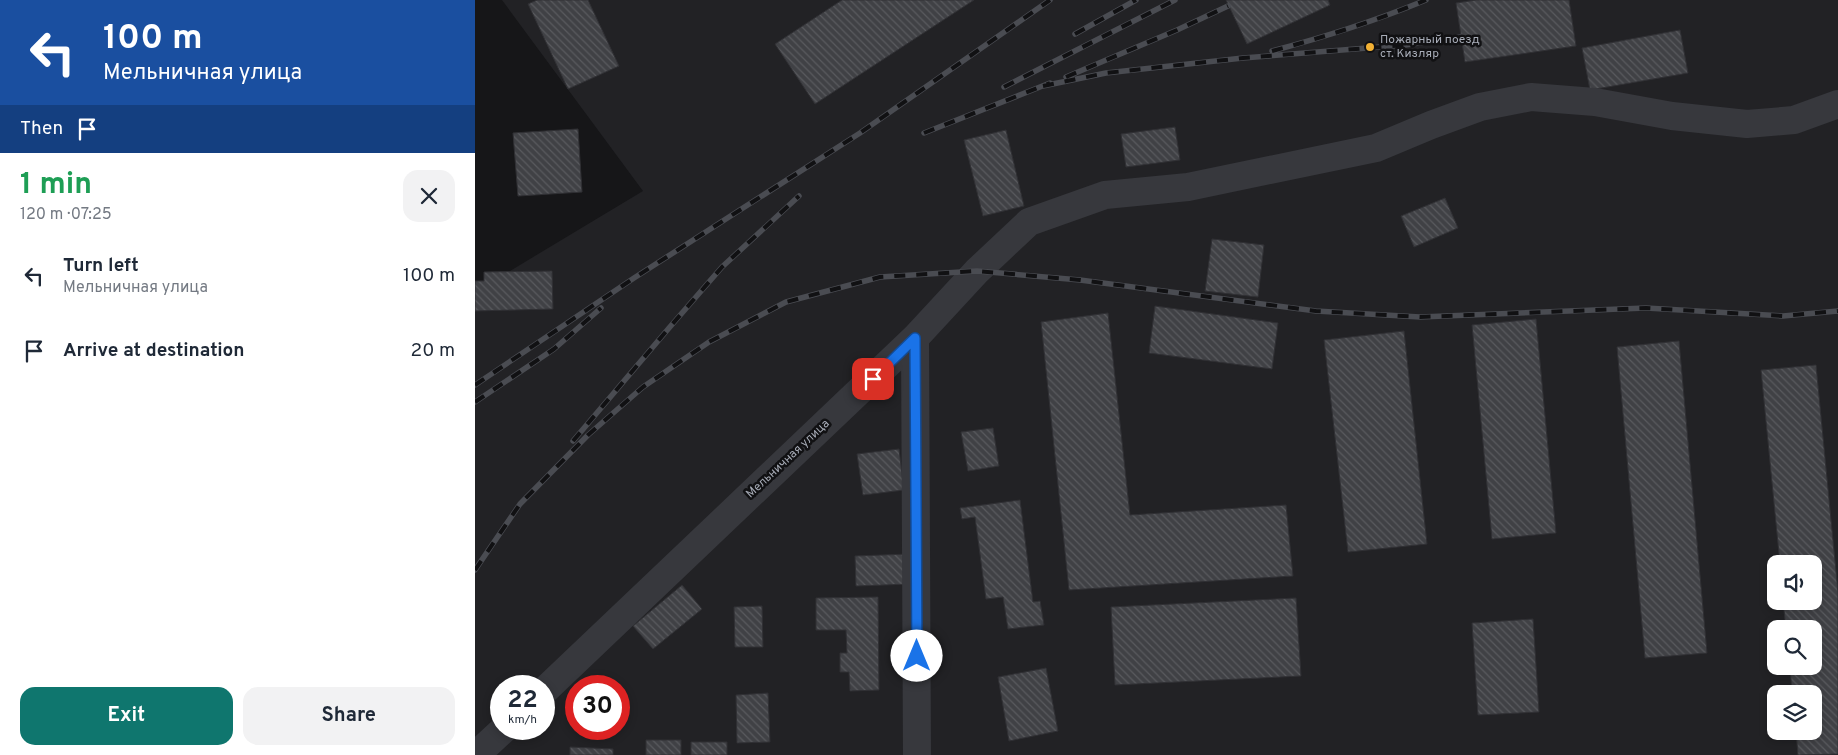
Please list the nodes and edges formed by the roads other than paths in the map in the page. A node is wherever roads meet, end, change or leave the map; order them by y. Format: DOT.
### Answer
graph roads {
  1 [pos="1838,104"];
  2 [pos="915,338"];
  3 [pos="555,681"];
  4 [pos="492,740"];
  5 [pos="476,755"];
  6 [pos="917,755"];
  1 -- 2 [label="street, Мельничная улица"];
  2 -- 3 [label="street, Мельничная улица"];
  2 -- 6 [label="street"];
  4 -- 5 [label="street"];
}
